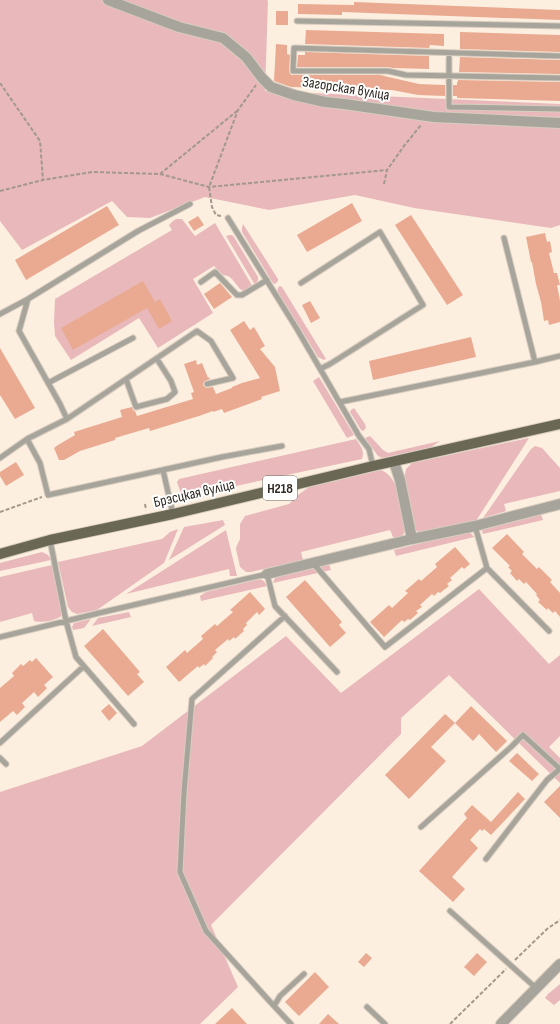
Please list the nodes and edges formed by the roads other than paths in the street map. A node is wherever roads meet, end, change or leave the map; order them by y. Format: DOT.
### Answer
graph roads {
  1 [pos="108,0"];
  2 [pos="297,21"];
  3 [pos="560,26"];
  4 [pos="449,53"];
  5 [pos="560,56"];
  6 [pos="449,76"];
  7 [pos="560,78"];
  8 [pos="560,109"];
  9 [pos="560,123"];
  10 [pos="190,204"];
  11 [pos="228,218"];
  12 [pos="504,238"];
  13 [pos="267,280"];
  14 [pos="200,282"];
  15 [pos="301,283"];
  16 [pos="28,299"];
  17 [pos="0,314"];
  18 [pos="133,338"];
  19 [pos="560,356"];
  20 [pos="157,358"];
  21 [pos="535,362"];
  22 [pos="320,369"];
  23 [pos="126,379"];
  24 [pos="48,383"];
  25 [pos="207,384"];
  26 [pos="340,402"];
  27 [pos="67,419"];
  28 [pos="560,424"];
  29 [pos="27,439"];
  30 [pos="282,446"];
  31 [pos="0,458"];
  32 [pos="394,462"];
  33 [pos="373,466"];
  34 [pos="164,470"];
  35 [pos="560,504"];
  36 [pos="173,514"];
  37 [pos="475,526"];
  38 [pos="412,539"];
  39 [pos="50,540"];
  40 [pos="0,554"];
  41 [pos="313,563"];
  42 [pos="487,568"];
  43 [pos="267,574"];
  44 [pos="285,616"];
  45 [pos="66,621"];
  46 [pos="548,631"];
  47 [pos="0,637"];
  48 [pos="84,666"];
  49 [pos="337,672"];
  50 [pos="134,724"];
  51 [pos="0,743"];
  52 [pos="0,758"];
  53 [pos="6,764"];
  54 [pos="560,769"];
  55 [pos="421,827"];
  56 [pos="486,859"];
  57 [pos="450,911"];
  58 [pos="560,964"];
  59 [pos="304,974"];
  60 [pos="536,988"];
  61 [pos="274,1006"];
  62 [pos="367,1007"];
  63 [pos="292,1024"];
  64 [pos="386,1024"];
  65 [pos="501,1024"];
  1 -- 9 [label="street, Загорская вуліца"];
  2 -- 3 [label="lane"];
  4 -- 5 [label="lane"];
  4 -- 6 [label="lane"];
  4 -- 6 [label="lane"];
  6 -- 7 [label="lane"];
  6 -- 8 [label="lane"];
  10 -- 16 [label="lane"];
  11 -- 13 [label="lane"];
  12 -- 21 [label="lane"];
  13 -- 14 [label="lane"];
  13 -- 22 [label="lane"];
  15 -- 22 [label="lane"];
  16 -- 17 [label="lane"];
  16 -- 24 [label="lane"];
  18 -- 24 [label="lane"];
  19 -- 21 [label="lane"];
  20 -- 23 [label="lane"];
  20 -- 23 [label="lane"];
  20 -- 25 [label="lane"];
  21 -- 26 [label="lane"];
  22 -- 26 [label="lane"];
  23 -- 27 [label="lane"];
  24 -- 27 [label="lane"];
  26 -- 33 [label="lane"];
  27 -- 29 [label="lane"];
  28 -- 32 [label="main road, Брэсцкая вуліца / Н218"];
  29 -- 31 [label="lane"];
  29 -- 34 [label="lane"];
  30 -- 34 [label="lane"];
  32 -- 33 [label="main road, Брэсцкая вуліца / Н218"];
  32 -- 38 [label="street"];
  33 -- 36 [label="main road, Брэсцкая вуліца / Н218"];
  34 -- 36 [label="lane"];
  35 -- 37 [label="street"];
  36 -- 39 [label="main road, Брэсцкая вуліца / Н218"];
  37 -- 38 [label="street"];
  37 -- 42 [label="lane"];
  38 -- 41 [label="street"];
  39 -- 40 [label="main road, Брэсцкая вуліца / Н218"];
  39 -- 45 [label="lane"];
  41 -- 42 [label="lane"];
  41 -- 43 [label="street"];
  42 -- 46 [label="lane"];
  43 -- 44 [label="lane"];
  43 -- 45 [label="lane"];
  44 -- 49 [label="lane"];
  44 -- 61 [label="lane"];
  45 -- 47 [label="lane"];
  45 -- 48 [label="lane"];
  48 -- 50 [label="lane"];
  48 -- 51 [label="lane"];
  52 -- 53 [label="lane"];
  54 -- 55 [label="lane"];
  54 -- 56 [label="lane"];
  57 -- 60 [label="lane"];
  58 -- 60 [label="street"];
  59 -- 61 [label="lane"];
  60 -- 65 [label="street"];
  61 -- 63 [label="lane"];
  62 -- 64 [label="lane"];
}
